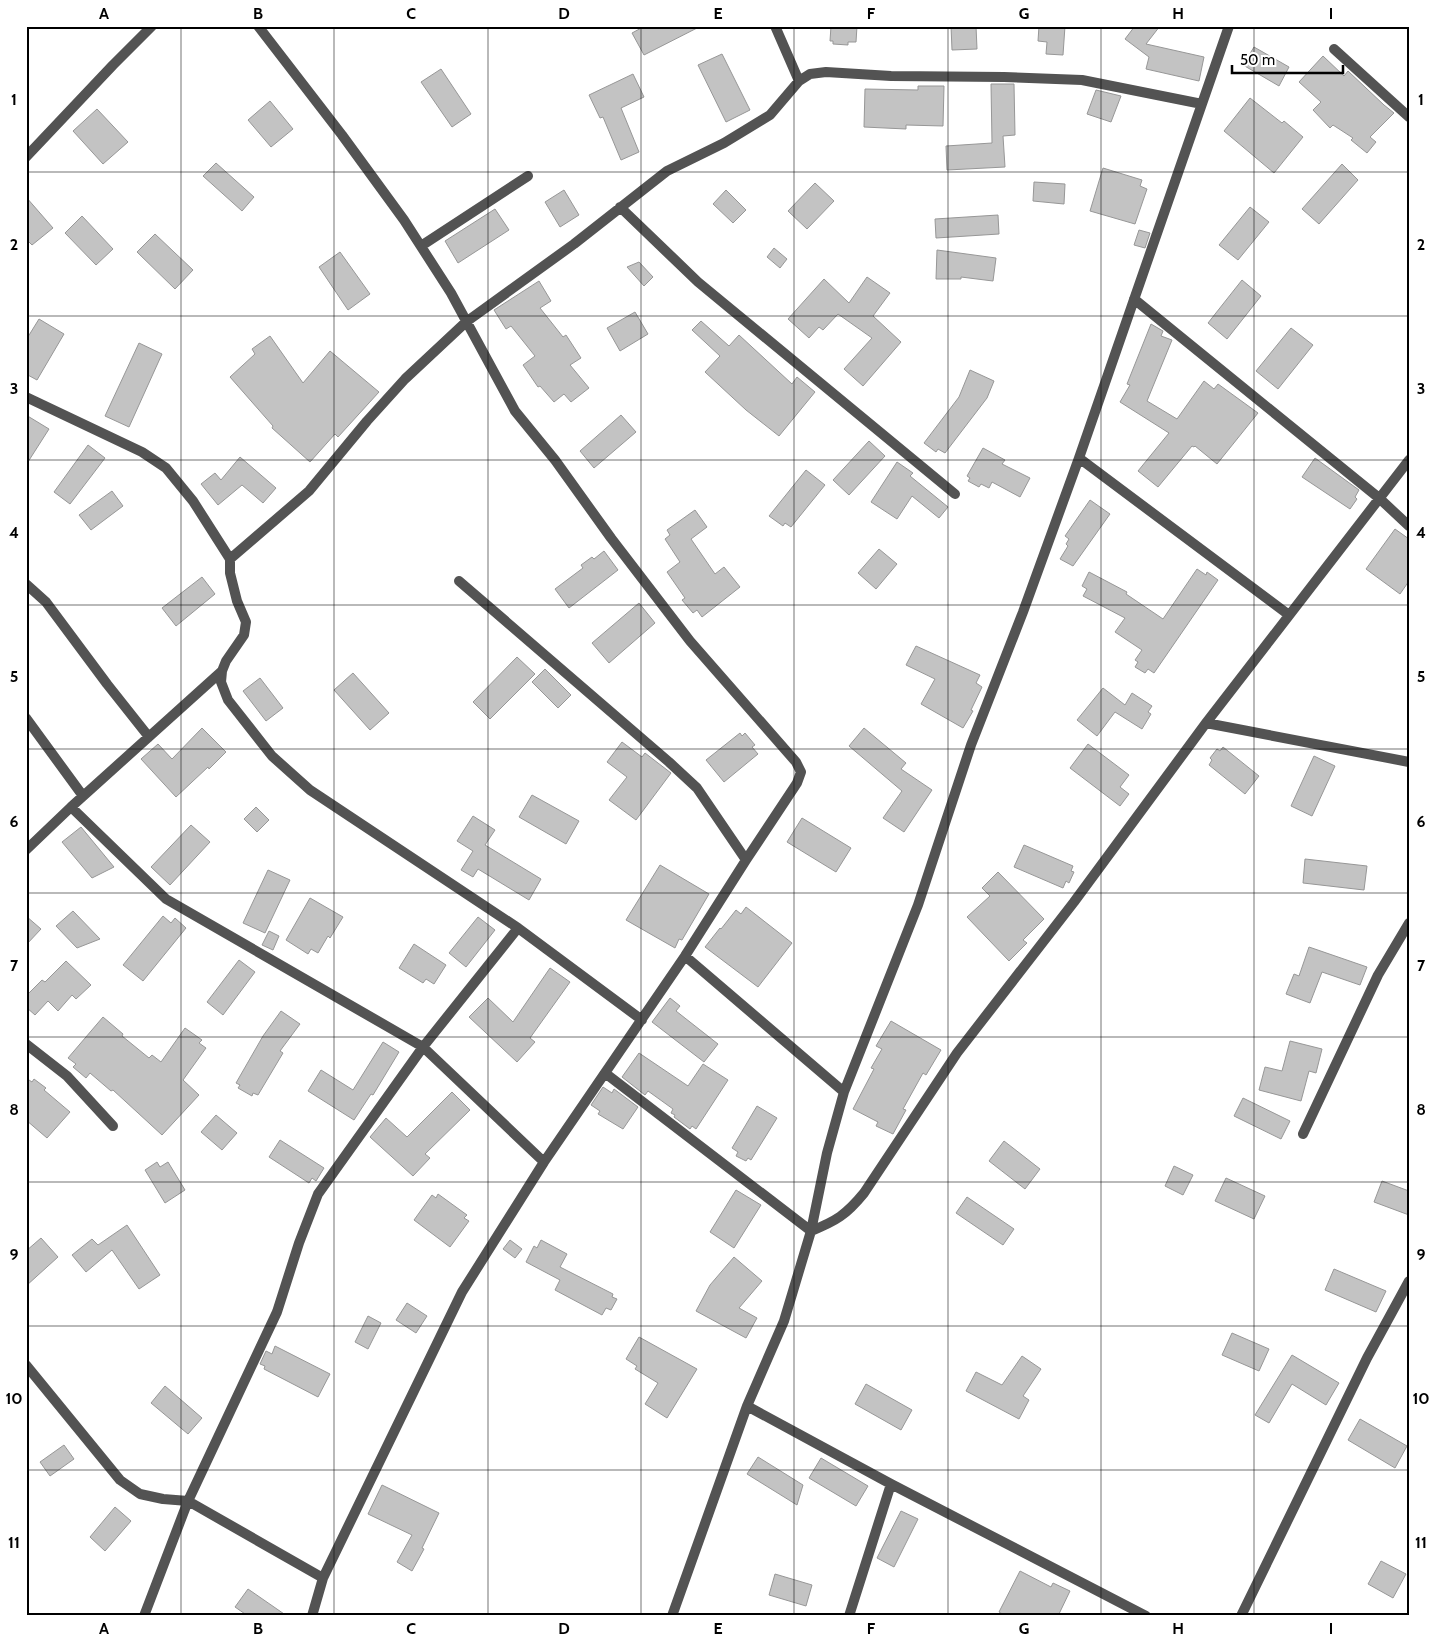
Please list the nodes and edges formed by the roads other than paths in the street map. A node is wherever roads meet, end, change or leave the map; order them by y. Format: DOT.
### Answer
graph roads {
  1 [pos="152,26"];
  2 [pos="258,26"];
  3 [pos="775,26"];
  4 [pos="1228,26"];
  5 [pos="1334,50"];
  6 [pos="798,80"];
  7 [pos="1202,104"];
  8 [pos="1409,117"];
  9 [pos="26,157"];
  10 [pos="528,176"];
  11 [pos="620,206"];
  12 [pos="421,246"];
  13 [pos="1134,299"];
  14 [pos="466,322"];
  15 [pos="26,397"];
  16 [pos="1079,458"];
  17 [pos="1409,460"];
  18 [pos="955,494"];
  19 [pos="1379,498"];
  20 [pos="1409,526"];
  21 [pos="230,560"];
  22 [pos="459,582"];
  23 [pos="26,584"];
  24 [pos="1289,615"];
  25 [pos="222,671"];
  26 [pos="26,718"];
  27 [pos="1206,723"];
  28 [pos="149,737"];
  29 [pos="1409,762"];
  30 [pos="83,796"];
  31 [pos="71,807"];
  32 [pos="26,850"];
  33 [pos="746,860"];
  34 [pos="1409,923"];
  35 [pos="518,928"];
  36 [pos="685,956"];
  37 [pos="642,1020"];
  38 [pos="26,1044"];
  39 [pos="422,1047"];
  40 [pos="605,1073"];
  41 [pos="844,1092"];
  42 [pos="113,1126"];
  43 [pos="1303,1134"];
  44 [pos="544,1162"];
  45 [pos="810,1230"];
  46 [pos="1409,1281"];
  47 [pos="26,1365"];
  48 [pos="747,1406"];
  49 [pos="891,1484"];
  50 [pos="188,1502"];
  51 [pos="323,1578"];
  52 [pos="144,1616"];
  53 [pos="312,1616"];
  54 [pos="672,1616"];
  55 [pos="849,1616"];
  56 [pos="1146,1616"];
  57 [pos="1241,1616"];
  1 -- 9 [label="street"];
  2 -- 12 [label="street"];
  3 -- 6 [label="street"];
  4 -- 7 [label="street"];
  5 -- 8 [label="street"];
  6 -- 7 [label="street"];
  6 -- 11 [label="street"];
  7 -- 13 [label="street"];
  10 -- 12 [label="street"];
  11 -- 14 [label="street"];
  11 -- 18 [label="street"];
  12 -- 14 [label="street"];
  13 -- 16 [label="street"];
  13 -- 19 [label="street"];
  14 -- 21 [label="street"];
  14 -- 33 [label="street"];
  15 -- 21 [label="street"];
  16 -- 24 [label="street"];
  16 -- 41 [label="street"];
  17 -- 19 [label="street"];
  19 -- 20 [label="street"];
  19 -- 24 [label="street"];
  21 -- 25 [label="street"];
  22 -- 33 [label="street"];
  23 -- 28 [label="street"];
  24 -- 27 [label="street"];
  25 -- 28 [label="street"];
  25 -- 35 [label="street"];
  26 -- 30 [label="street"];
  27 -- 29 [label="street"];
  27 -- 45 [label="street"];
  28 -- 30 [label="street"];
  30 -- 31 [label="street"];
  31 -- 32 [label="street"];
  31 -- 39 [label="street"];
  33 -- 36 [label="street"];
  34 -- 43 [label="street"];
  35 -- 37 [label="street"];
  35 -- 39 [label="street"];
  36 -- 37 [label="street"];
  36 -- 41 [label="street"];
  37 -- 40 [label="street"];
  38 -- 42 [label="street"];
  39 -- 44 [label="street"];
  39 -- 50 [label="street"];
  40 -- 44 [label="street"];
  40 -- 45 [label="street"];
  41 -- 45 [label="street"];
  44 -- 51 [label="street"];
  45 -- 48 [label="street"];
  46 -- 57 [label="street"];
  47 -- 50 [label="street"];
  48 -- 49 [label="street"];
  48 -- 54 [label="street"];
  49 -- 55 [label="street"];
  49 -- 56 [label="street"];
  50 -- 51 [label="street"];
  50 -- 52 [label="street"];
  51 -- 53 [label="street"];
}
